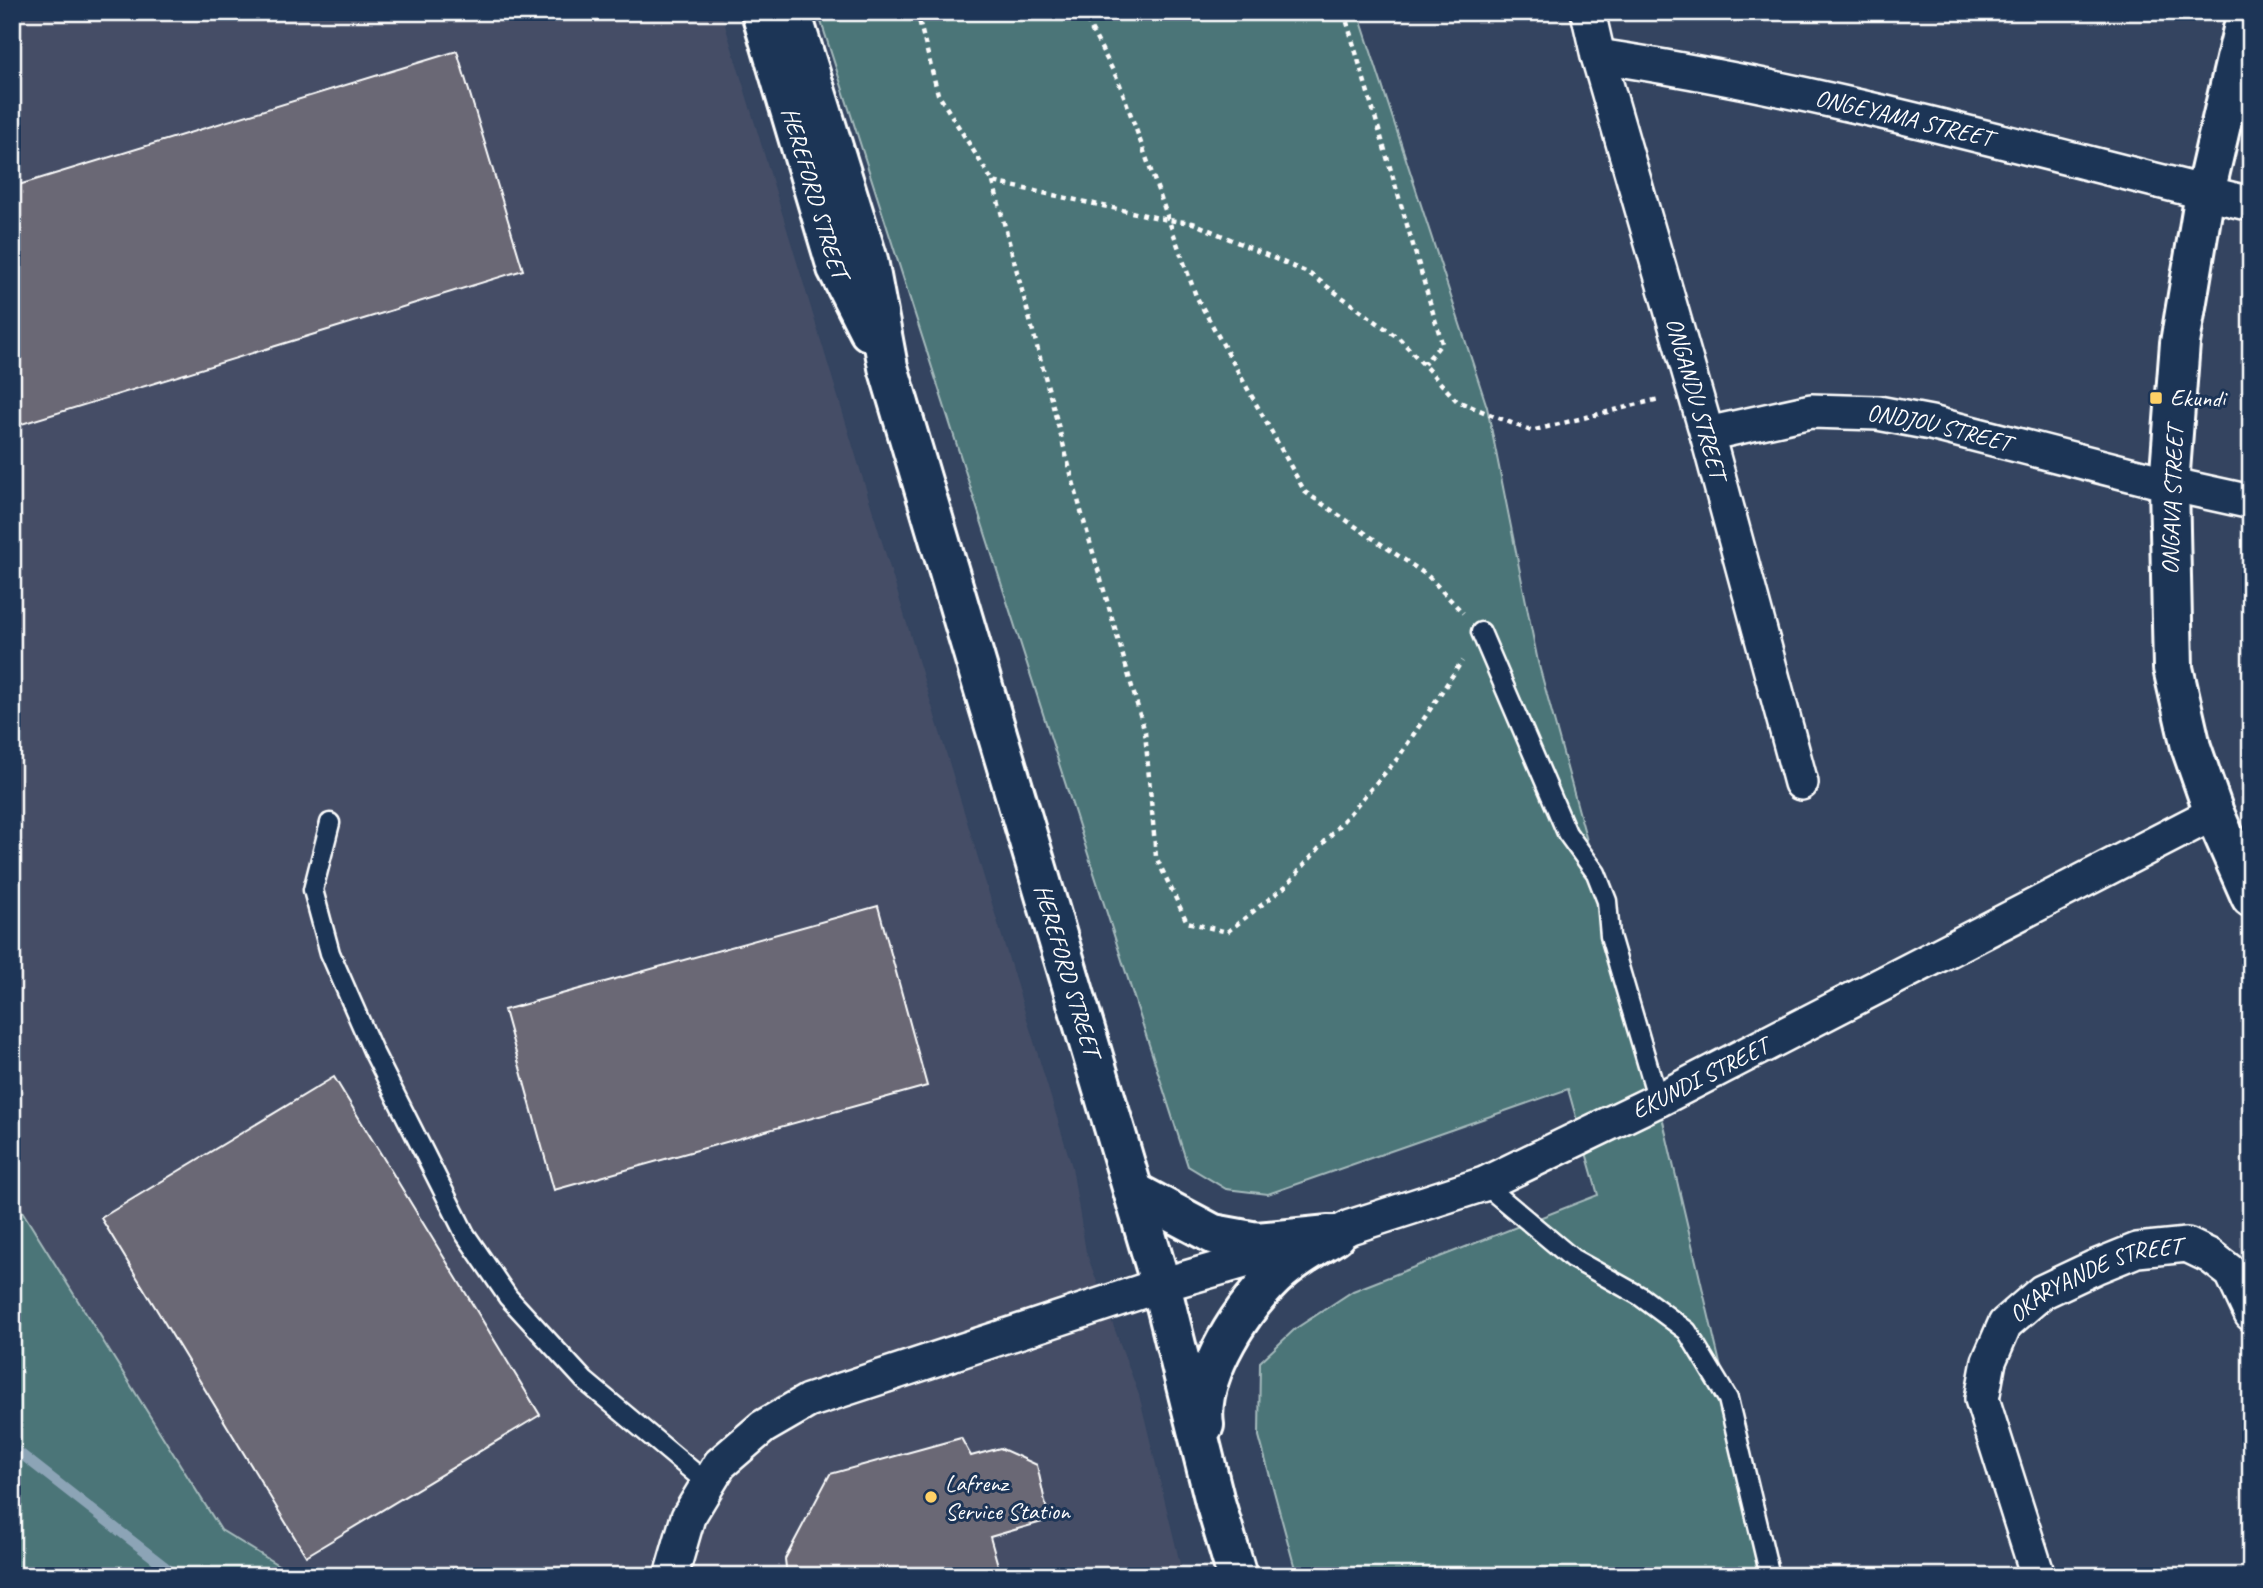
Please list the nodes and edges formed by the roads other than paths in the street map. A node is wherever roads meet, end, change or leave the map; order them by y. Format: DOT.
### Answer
graph roads {
  1 [pos="761,12"];
  2 [pos="791,12"];
  3 [pos="1588,12"];
  4 [pos="2246,12"];
  5 [pos="1598,56"];
  6 [pos="2205,193"];
  7 [pos="2251,204"];
  8 [pos="888,367"];
  9 [pos="1707,434"];
  10 [pos="2169,484"];
  11 [pos="2251,502"];
  12 [pos="1481,632"];
  13 [pos="1801,783"];
  14 [pos="2214,813"];
  15 [pos="330,822"];
  16 [pos="2251,897"];
  17 [pos="1658,1100"];
  18 [pos="1484,1184"];
  19 [pos="1134,1192"];
  20 [pos="1335,1234"];
  21 [pos="1161,1285"];
  22 [pos="2251,1314"];
  23 [pos="708,1484"];
  24 [pos="1215,1502"];
  25 [pos="671,1576"];
  26 [pos="1237,1576"];
  27 [pos="1770,1576"];
  28 [pos="2038,1576"];
  1 -- 8 [label="main road, HEREFORD STREET"];
  2 -- 8 [label="main road, HEREFORD STREET"];
  3 -- 5 [label="street, ONGANDU STREET"];
  4 -- 6 [label="main road, ONGAVA STREET"];
  5 -- 6 [label="street, ONGEYAMA STREET"];
  5 -- 9 [label="street, ONGANDU STREET"];
  6 -- 7 [label="street, ONGEYAMA STREET"];
  6 -- 10 [label="main road, ONGAVA STREET"];
  8 -- 19 [label="main road, HEREFORD STREET"];
  9 -- 10 [label="street, ONDJOU STREET"];
  9 -- 13 [label="street, ONGANDU STREET"];
  10 -- 11 [label="street, ONDJOU STREET"];
  10 -- 14 [label="main road, ONGAVA STREET"];
  12 -- 17 [label="lane"];
  14 -- 16 [label="main road, ONGAVA STREET"];
  14 -- 17 [label="street, EKUNDI STREET"];
  15 -- 23 [label="lane"];
  17 -- 18 [label="street, EKUNDI STREET"];
  18 -- 20 [label="street, EKUNDI STREET"];
  18 -- 27 [label="lane"];
  19 -- 20 [label="main road"];
  19 -- 21 [label="main road, HEREFORD STREET"];
  20 -- 21 [label="street, EKUNDI STREET"];
  20 -- 24 [label="main road"];
  21 -- 23 [label="street, EKUNDI STREET"];
  21 -- 24 [label="main road, HEREFORD STREET"];
  22 -- 28 [label="street, OKARYANDE STREET"];
  23 -- 25 [label="street, EKUNDI STREET"];
  24 -- 26 [label="main road, HEREFORD STREET"];
}
